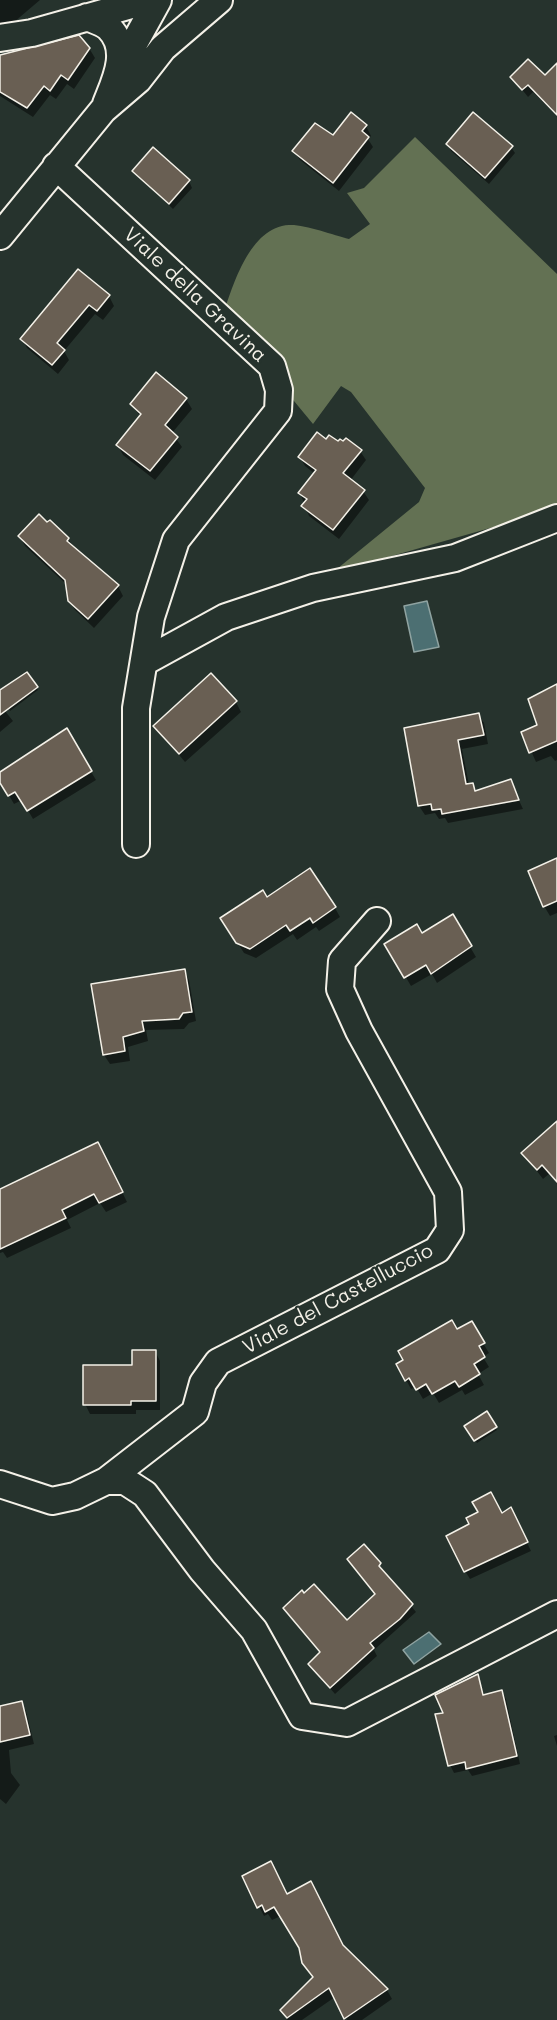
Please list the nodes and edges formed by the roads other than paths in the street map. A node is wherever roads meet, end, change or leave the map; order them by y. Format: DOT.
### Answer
graph roads {
  1 [pos="149,0"];
  2 [pos="159,0"];
  3 [pos="219,0"];
  4 [pos="87,17"];
  5 [pos="0,38"];
  6 [pos="163,48"];
  7 [pos="120,69"];
  8 [pos="103,110"];
  9 [pos="56,166"];
  10 [pos="0,236"];
  11 [pos="557,518"];
  12 [pos="144,662"];
  13 [pos="136,844"];
  14 [pos="377,921"];
  15 [pos="106,1481"];
  16 [pos="0,1484"];
  17 [pos="557,1614"];
  1 -- 4 [label="street"];
  2 -- 6 [label="street"];
  2 -- 7 [label="street"];
  3 -- 6 [label="street"];
  4 -- 5 [label="street"];
  4 -- 7 [label="street"];
  6 -- 8 [label="street"];
  7 -- 8 [label="street"];
  8 -- 9 [label="street"];
  9 -- 10 [label="street"];
  9 -- 12 [label="street, Viale della Gravina"];
  11 -- 12 [label="street"];
  12 -- 13 [label="street, Viale della Gravina"];
  14 -- 15 [label="street, Viale del Castelluccio"];
  15 -- 16 [label="street, Viale del Castelluccio"];
  15 -- 17 [label="street"];
}
